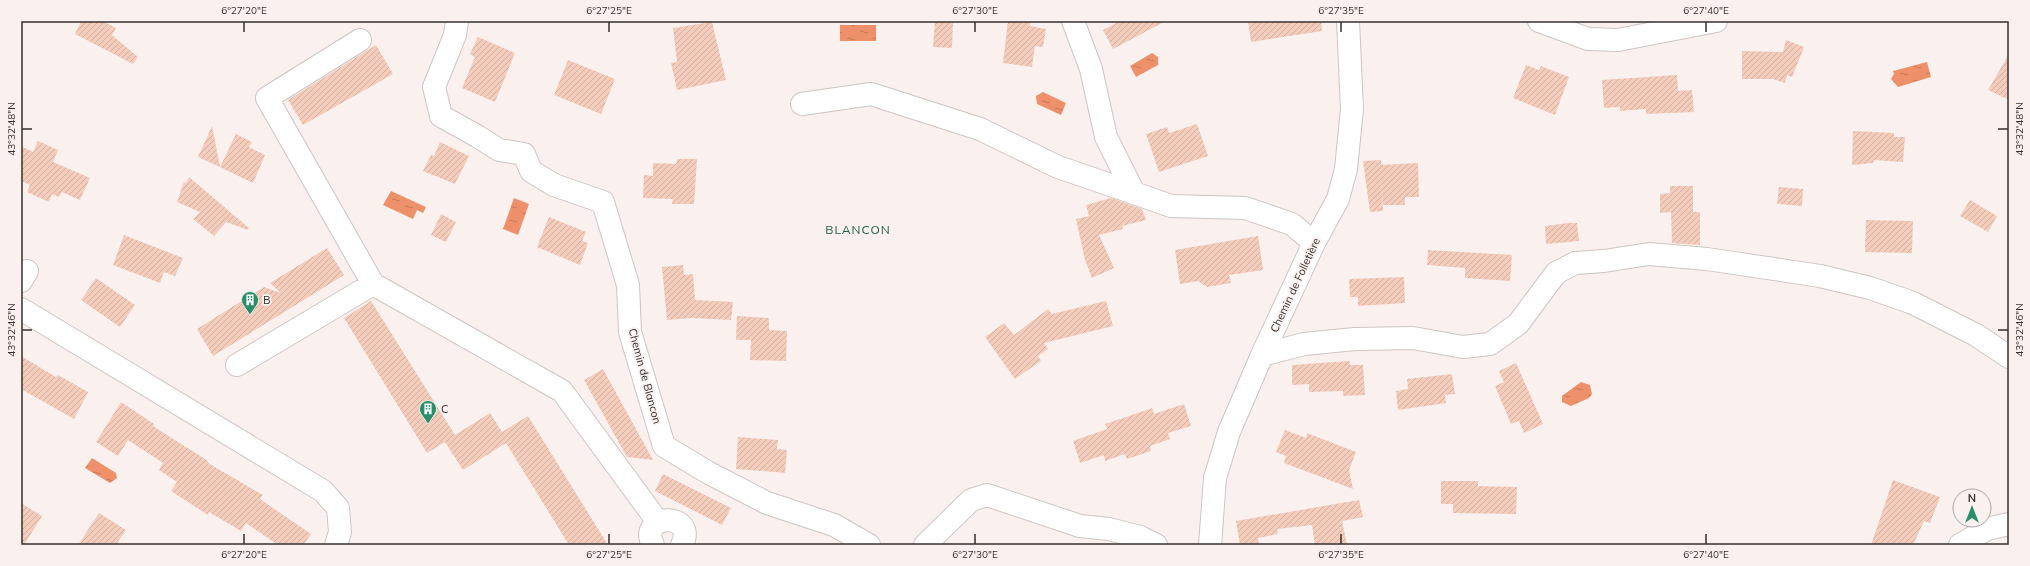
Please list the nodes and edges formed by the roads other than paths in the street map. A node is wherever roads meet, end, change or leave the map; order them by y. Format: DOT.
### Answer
graph roads {
  1 [pos="457,21"];
  2 [pos="1073,21"];
  3 [pos="1348,21"];
  4 [pos="1539,21"];
  5 [pos="1645,21"];
  6 [pos="1716,21"];
  7 [pos="360,40"];
  8 [pos="1618,40"];
  9 [pos="802,104"];
  10 [pos="1134,193"];
  11 [pos="1314,243"];
  12 [pos="373,284"];
  13 [pos="21,310"];
  14 [pos="1262,355"];
  15 [pos="2009,357"];
  16 [pos="237,365"];
  17 [pos="658,522"];
  18 [pos="2009,524"];
  19 [pos="652,544"];
  20 [pos="336,545"];
  21 [pos="682,545"];
  22 [pos="869,545"];
  23 [pos="925,545"];
  24 [pos="1156,545"];
  25 [pos="1210,545"];
  26 [pos="1960,545"];
  1 -- 22 [label="street, Chemin de Blancon"];
  2 -- 10 [label="street"];
  3 -- 11 [label="street, Chemin de Folletière"];
  4 -- 8 [label="street"];
  5 -- 8 [label="street"];
  6 -- 8 [label="street"];
  7 -- 12 [label="street"];
  9 -- 10 [label="street"];
  10 -- 11 [label="street"];
  11 -- 14 [label="street, Chemin de Folletière"];
  12 -- 16 [label="street"];
  12 -- 17 [label="street"];
  13 -- 20 [label="street"];
  14 -- 15 [label="street"];
  14 -- 25 [label="street, Chemin de Folletière"];
  17 -- 19 [label="street"];
  17 -- 21 [label="street"];
  18 -- 26 [label="street"];
  23 -- 24 [label="street"];
}
